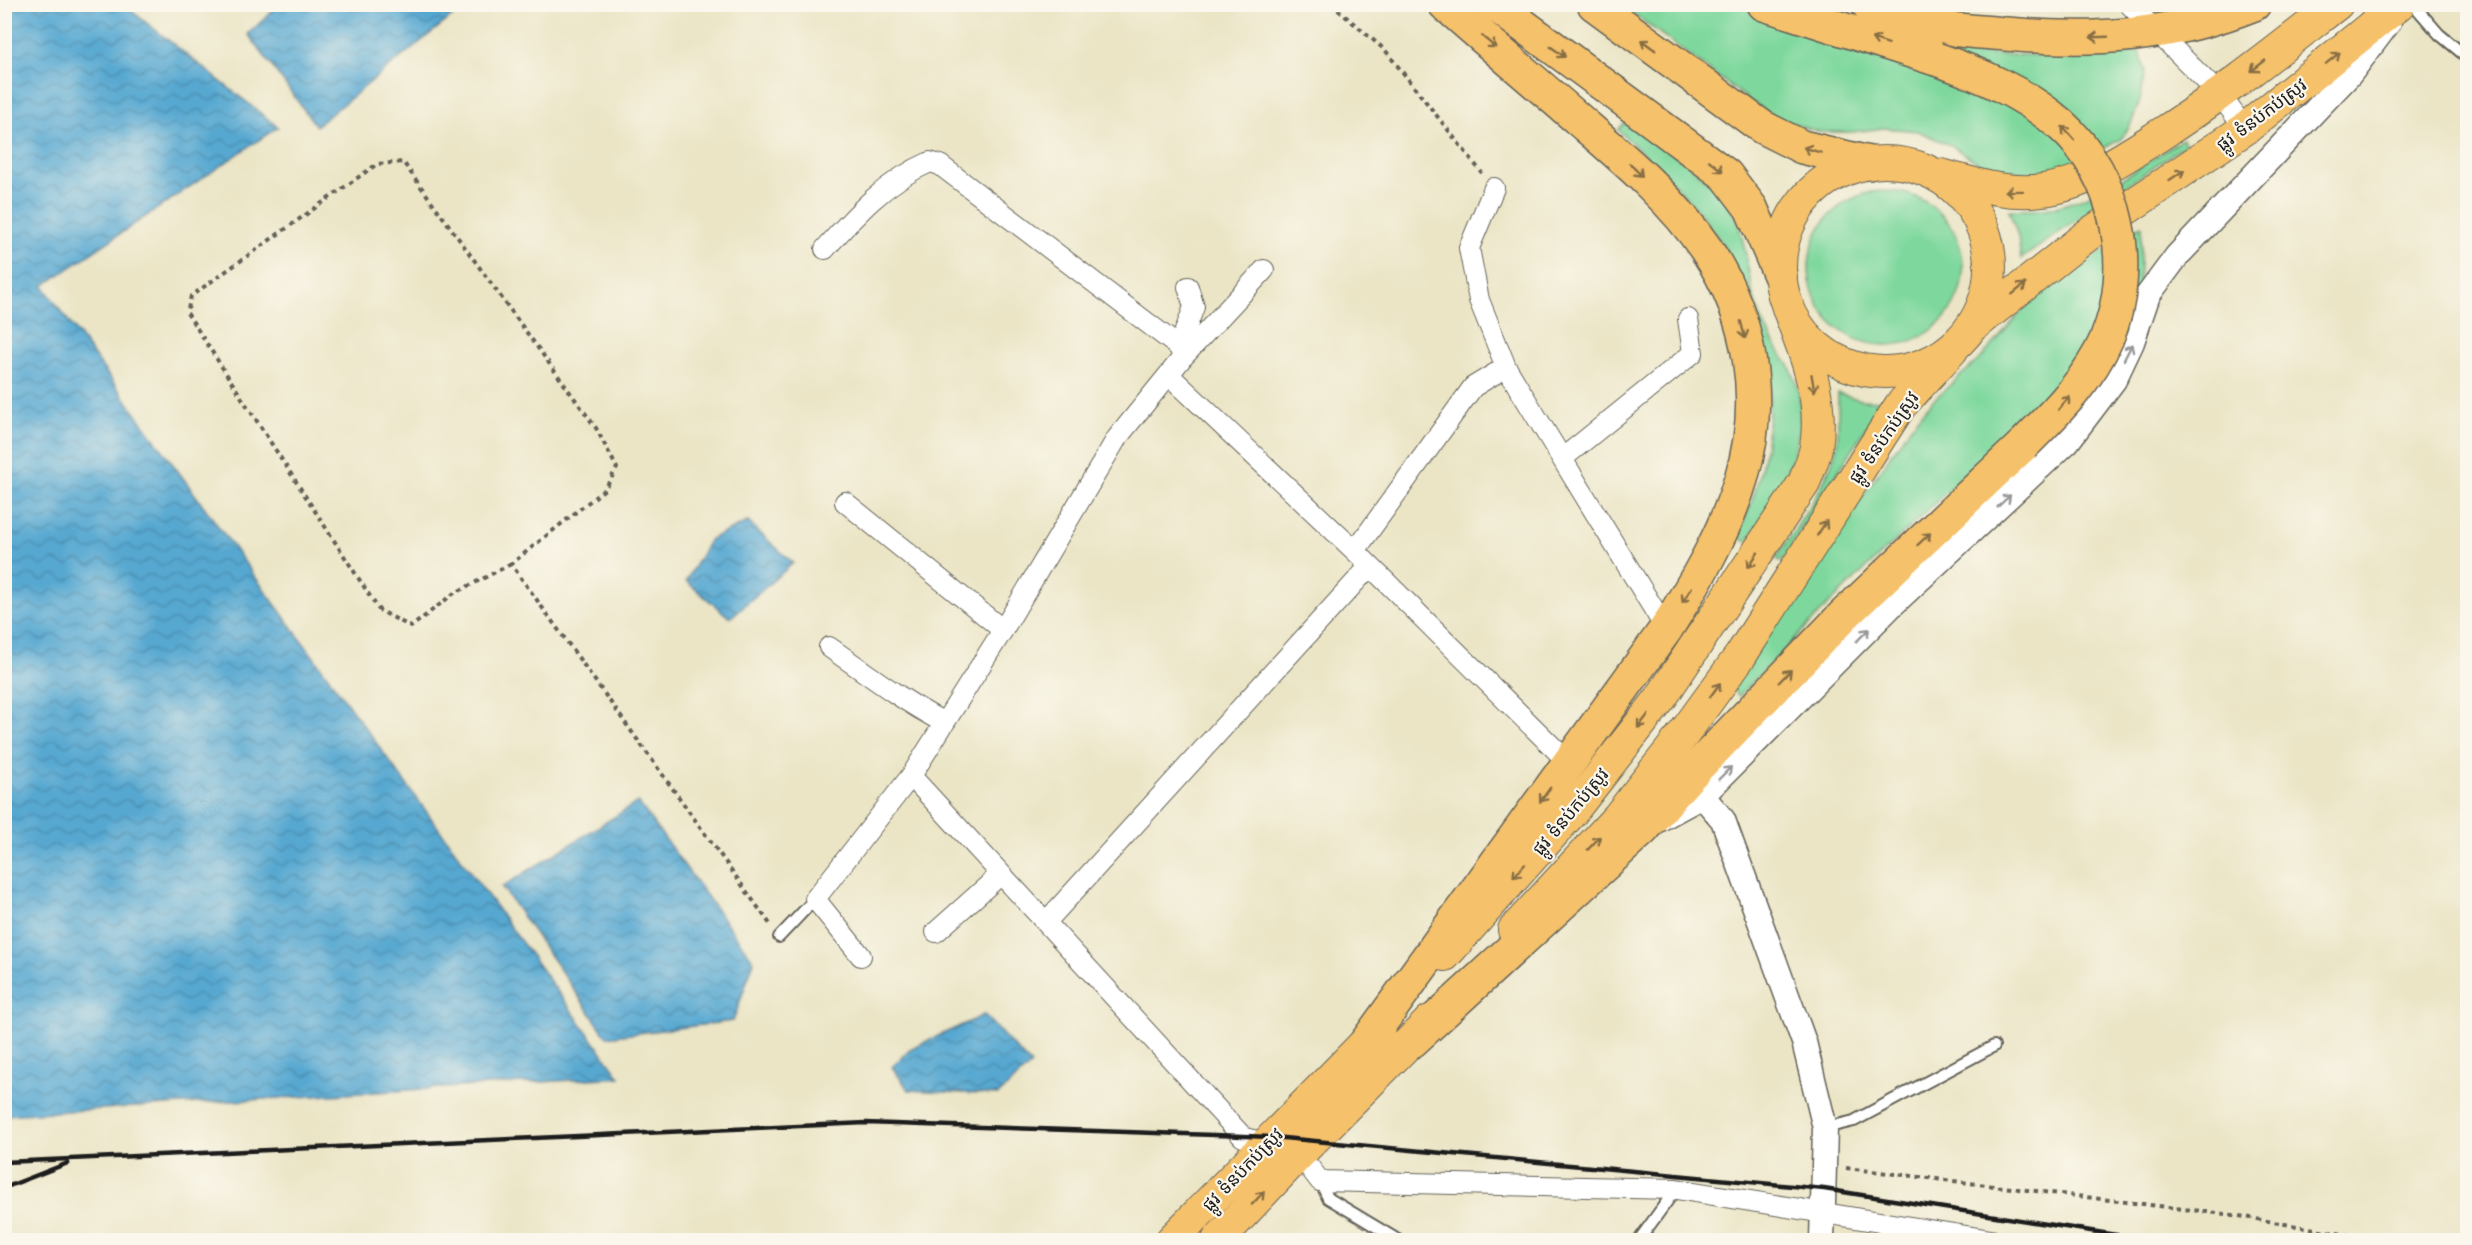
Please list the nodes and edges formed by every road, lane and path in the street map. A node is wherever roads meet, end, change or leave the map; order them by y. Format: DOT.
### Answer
graph roads {
  1 [pos="1331,4"];
  2 [pos="1444,4"];
  3 [pos="1494,4"];
  4 [pos="1594,4"];
  5 [pos="1764,4"];
  6 [pos="1868,4"];
  7 [pos="2128,4"];
  8 [pos="2254,4"];
  9 [pos="2337,4"];
  10 [pos="2401,4"];
  11 [pos="2414,4"];
  12 [pos="2157,33"];
  13 [pos="2468,58"];
  14 [pos="2221,96"];
  15 [pos="2246,129"];
  16 [pos="1869,163"];
  17 [pos="1929,171"];
  18 [pos="1494,188"];
  19 [pos="825,249"];
  20 [pos="1264,270"];
  21 [pos="1780,275"];
  22 [pos="1188,287"];
  23 [pos="1788,308"];
  24 [pos="1688,319"];
  25 [pos="1974,326"];
  26 [pos="1952,350"];
  27 [pos="1181,352"];
  28 [pos="1506,367"];
  29 [pos="1169,375"];
  30 [pos="1563,458"];
  31 [pos="845,502"];
  32 [pos="1354,551"];
  33 [pos="511,564"];
  34 [pos="1369,567"];
  35 [pos="1666,628"];
  36 [pos="1003,630"];
  37 [pos="829,647"];
  38 [pos="943,722"];
  39 [pos="1569,763"];
  40 [pos="911,776"];
  41 [pos="1694,787"];
  42 [pos="1001,874"];
  43 [pos="814,899"];
  44 [pos="1046,922"];
  45 [pos="936,932"];
  46 [pos="779,937"];
  47 [pos="861,956"];
  48 [pos="1412,1041"];
  49 [pos="1994,1046"];
  50 [pos="1363,1047"];
  51 [pos="1825,1128"];
  52 [pos="1266,1145"];
  53 [pos="1299,1154"];
  54 [pos="1824,1166"];
  55 [pos="1320,1181"];
  56 [pos="1676,1190"];
  57 [pos="1823,1213"];
  58 [pos="1172,1240"];
  59 [pos="1218,1240"];
  60 [pos="1398,1240"];
  61 [pos="1639,1240"];
  62 [pos="1822,1240"];
  63 [pos="1991,1240"];
  64 [pos="2378,1240"];
  1 -- 18 [label="path"];
  2 -- 35 [label="highway, one-way"];
  3 -- 21 [label="highway, one-way"];
  16 -- 4 [label="highway, one-way"];
  41 -- 5 [label="highway, one-way, bridge"];
  12 -- 6 [label="highway, one-way"];
  7 -- 12 [label="street"];
  8 -- 12 [label="highway"];
  9 -- 14 [label="main road, one-way"];
  15 -- 10 [label="main road, ផ្លូវ ទំនប់កប់ស្រូវ, one-way"];
  41 -- 10 [label="street, one-way"];
  11 -- 13 [label="lane"];
  12 -- 14 [label="street"];
  14 -- 15 [label="street"];
  14 -- 17 [label="main road, one-way"];
  25 -- 15 [label="main road, ផ្លូវ ទំនប់កប់ស្រូវ, one-way"];
  16 -- 17 [label="main road"];
  16 -- 21 [label="main road"];
  17 -- 25 [label="main road"];
  18 -- 28 [label="street"];
  19 -- 27 [label="street"];
  20 -- 27 [label="street"];
  21 -- 23 [label="main road"];
  22 -- 27 [label="street"];
  23 -- 26 [label="main road"];
  23 -- 50 [label="main road, ផ្លូវ ទំនប់កប់ស្រូវ, one-way"];
  24 -- 30 [label="street"];
  25 -- 26 [label="main road"];
  48 -- 26 [label="main road, ផ្លូវ ទំនប់កប់ស្រូវ, one-way"];
  27 -- 29 [label="street"];
  28 -- 30 [label="street"];
  28 -- 32 [label="street"];
  29 -- 32 [label="street"];
  29 -- 36 [label="street"];
  30 -- 35 [label="street"];
  31 -- 36 [label="street"];
  32 -- 34 [label="street"];
  33 -- 33 [label="path"];
  33 -- 46 [label="path"];
  34 -- 39 [label="street"];
  34 -- 44 [label="street"];
  35 -- 39 [label="highway"];
  36 -- 38 [label="street"];
  37 -- 38 [label="street"];
  38 -- 40 [label="street"];
  39 -- 50 [label="highway, one-way"];
  40 -- 42 [label="street"];
  40 -- 43 [label="street"];
  41 -- 48 [label="highway"];
  41 -- 51 [label="street"];
  42 -- 44 [label="street"];
  42 -- 45 [label="street"];
  43 -- 46 [label="lane"];
  43 -- 47 [label="street"];
  44 -- 52 [label="street"];
  48 -- 53 [label="main road, ផ្លូវ ទំនប់កប់ស្រូវ"];
  49 -- 51 [label="lane"];
  50 -- 52 [label="main road, ផ្លូវ ទំនប់កប់ស្រូវ"];
  51 -- 54 [label="street"];
  52 -- 53 [label="street"];
  52 -- 58 [label="main road, ផ្លូវ ទំនប់កប់ស្រូវ"];
  53 -- 55 [label="street"];
  59 -- 53 [label="main road, ផ្លូវ ទំនប់កប់ស្រូវ, one-way"];
  54 -- 57 [label="street"];
  54 -- 64 [label="path"];
  55 -- 56 [label="street"];
  55 -- 60 [label="lane"];
  56 -- 57 [label="street"];
  56 -- 61 [label="lane"];
  57 -- 62 [label="street"];
  57 -- 63 [label="street"];
}
